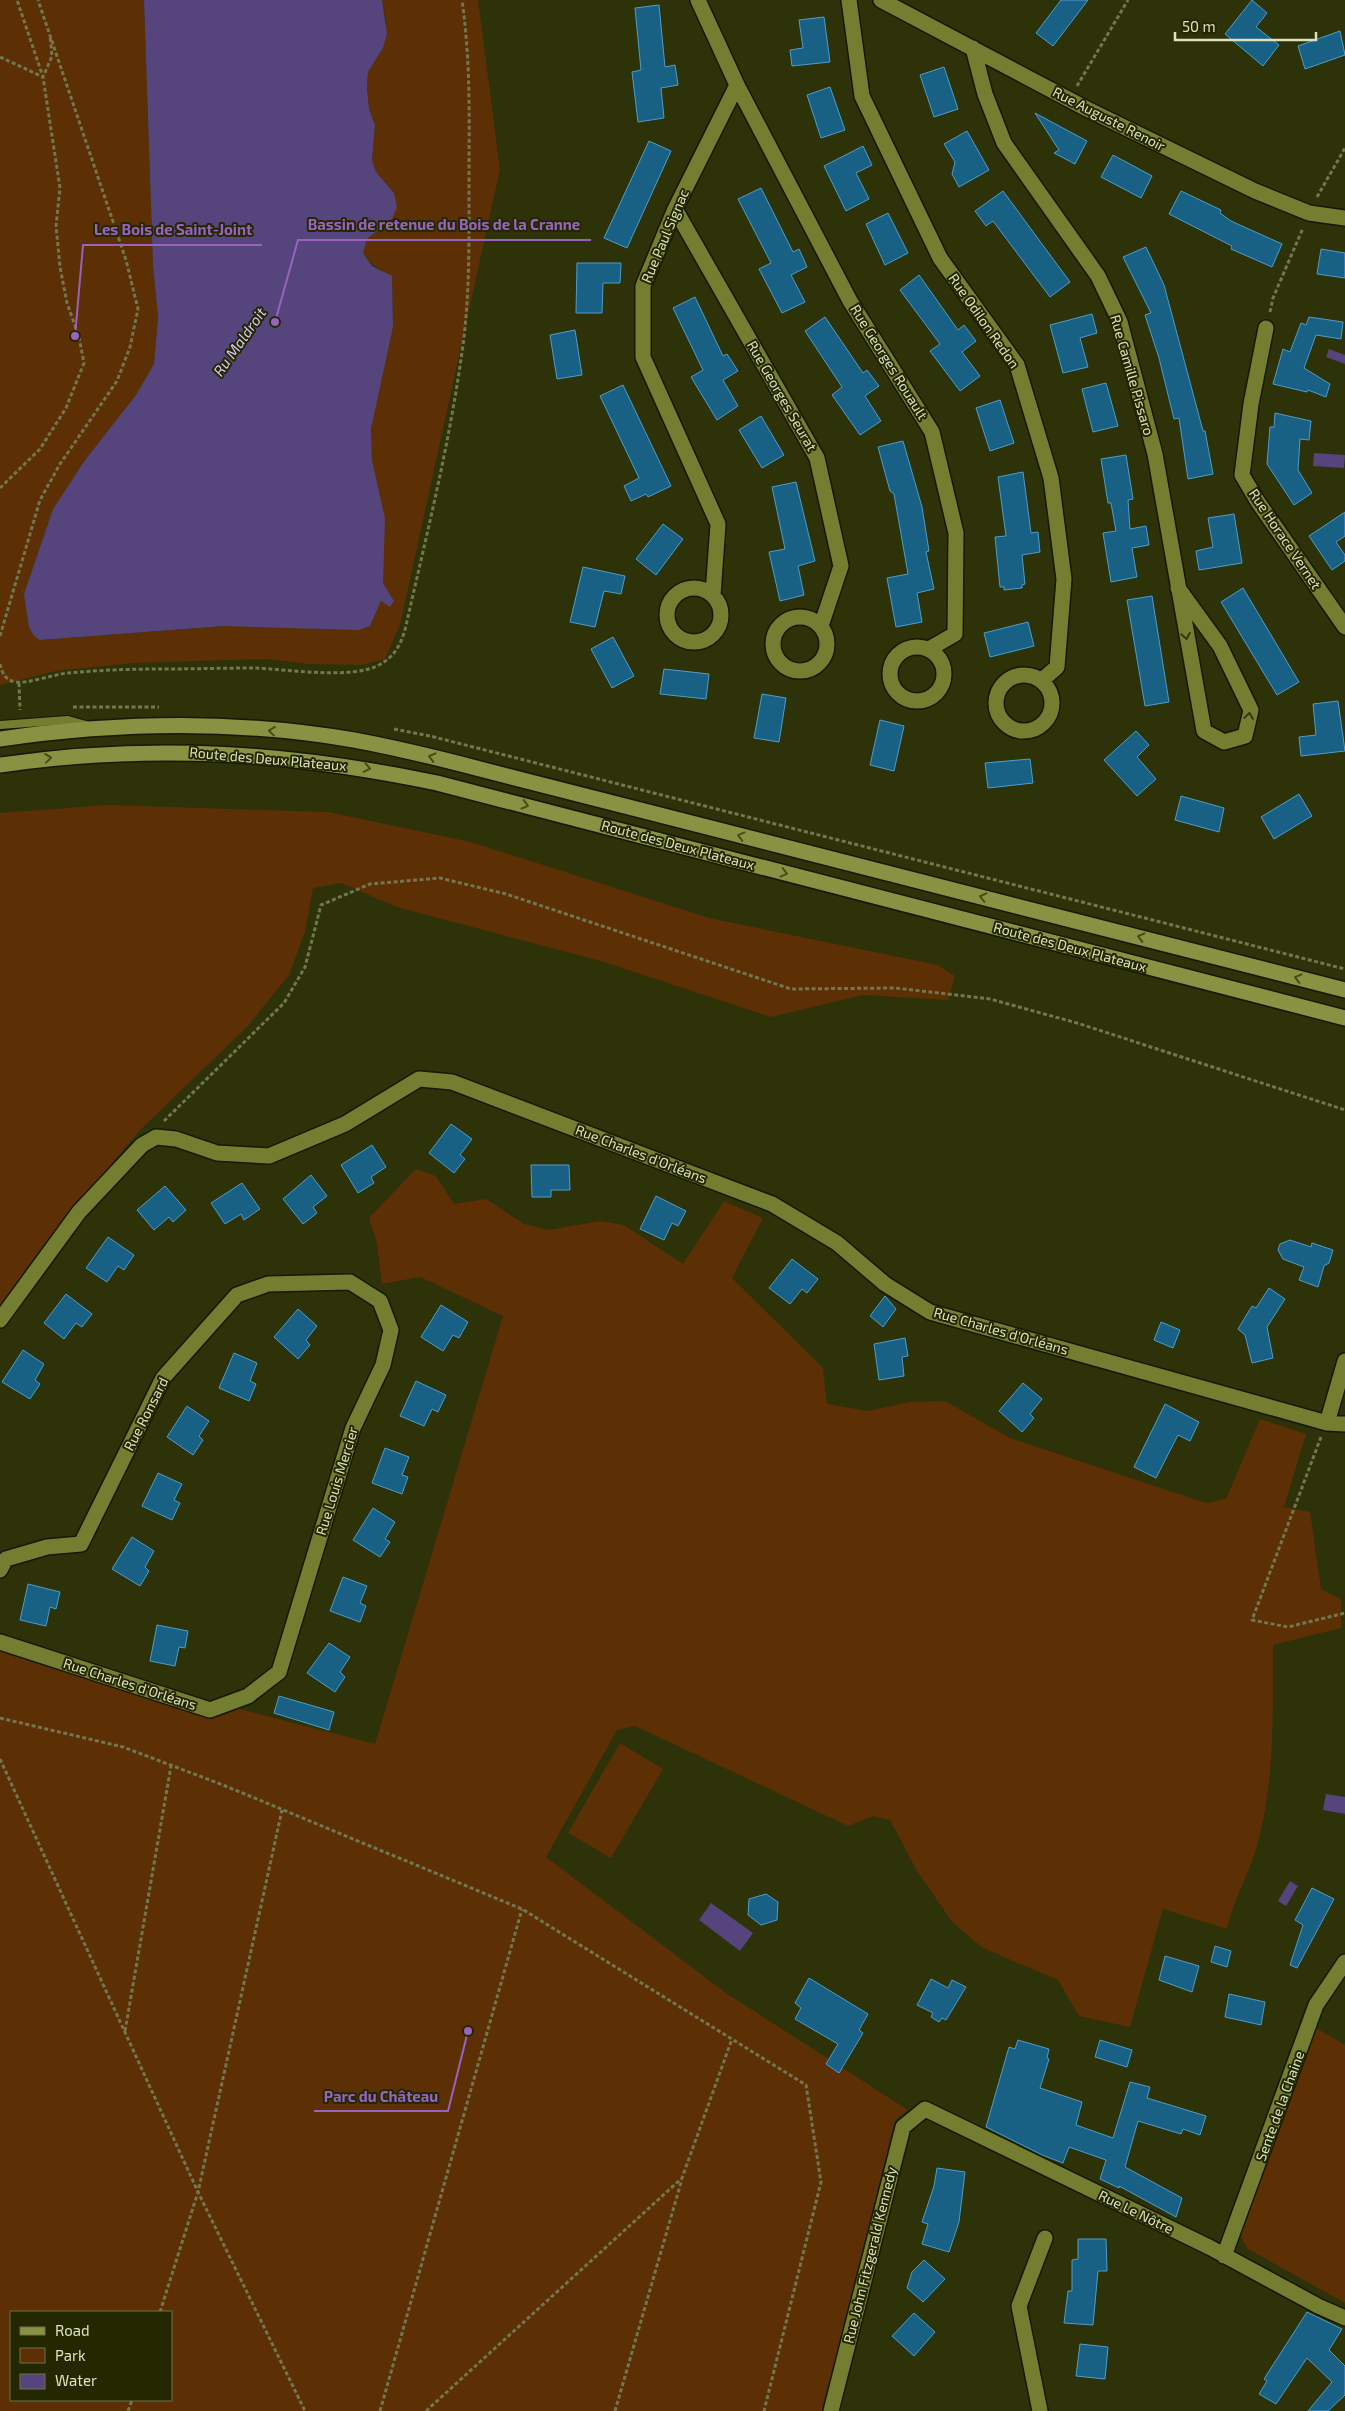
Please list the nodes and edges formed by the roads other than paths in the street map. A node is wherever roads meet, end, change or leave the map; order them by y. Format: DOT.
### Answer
graph roads {
  1 [pos="698,0"];
  2 [pos="850,0"];
  3 [pos="881,0"];
  4 [pos="973,48"];
  5 [pos="737,85"];
  6 [pos="675,209"];
  7 [pos="1345,218"];
  8 [pos="1266,328"];
  9 [pos="1178,588"];
  10 [pos="713,595"];
  11 [pos="821,626"];
  12 [pos="1345,627"];
  13 [pos="929,649"];
  14 [pos="1041,681"];
  15 [pos="0,725"];
  16 [pos="98,729"];
  17 [pos="0,739"];
  18 [pos="0,765"];
  19 [pos="1345,990"];
  20 [pos="1345,1018"];
  21 [pos="350,1282"];
  22 [pos="0,1320"];
  23 [pos="1345,1361"];
  24 [pos="1327,1423"];
  25 [pos="1345,1424"];
  26 [pos="0,1570"];
  27 [pos="0,1642"];
  28 [pos="258,1690"];
  29 [pos="1345,1962"];
  30 [pos="925,2108"];
  31 [pos="1045,2238"];
  32 [pos="1224,2256"];
  33 [pos="1345,2318"];
  34 [pos="831,2411"];
  35 [pos="1040,2411"];
  1 -- 5 [label="street"];
  2 -- 14 [label="street, Rue Odilon Redon"];
  3 -- 4 [label="street, Rue Auguste Renoir"];
  4 -- 7 [label="street, Rue Auguste Renoir"];
  4 -- 9 [label="street, Rue Camille Pissaro"];
  5 -- 6 [label="street, Rue Paul Signac"];
  5 -- 13 [label="street, Rue Georges Rouault"];
  6 -- 10 [label="street, Rue Paul Signac"];
  6 -- 11 [label="street, Rue Georges Seurat"];
  8 -- 12 [label="street, Rue Horace Vernet"];
  9 -- 9 [label="street, Rue Camille Pissaro, one-way"];
  15 -- 16 [label="lane"];
  16 -- 17 [label="main road, Route des Deux Plateaux"];
  19 -- 16 [label="main road, Route des Deux Plateaux, one-way"];
  18 -- 20 [label="main road, Route des Deux Plateaux, one-way"];
  21 -- 26 [label="street, Rue Ronsard"];
  21 -- 28 [label="street, Rue Louis Mercier"];
  22 -- 24 [label="street, Rue Charles d'Orléans"];
  23 -- 24 [label="street"];
  24 -- 25 [label="street, Rue Charles d'Orléans"];
  27 -- 28 [label="street, Rue Charles d'Orléans"];
  29 -- 32 [label="street, Sente de la Chaine"];
  30 -- 32 [label="street, Rue Le Nôtre"];
  30 -- 34 [label="street, Rue John Fitzgerald Kennedy"];
  31 -- 35 [label="street"];
  32 -- 33 [label="street, Rue Le Nôtre"];
}
